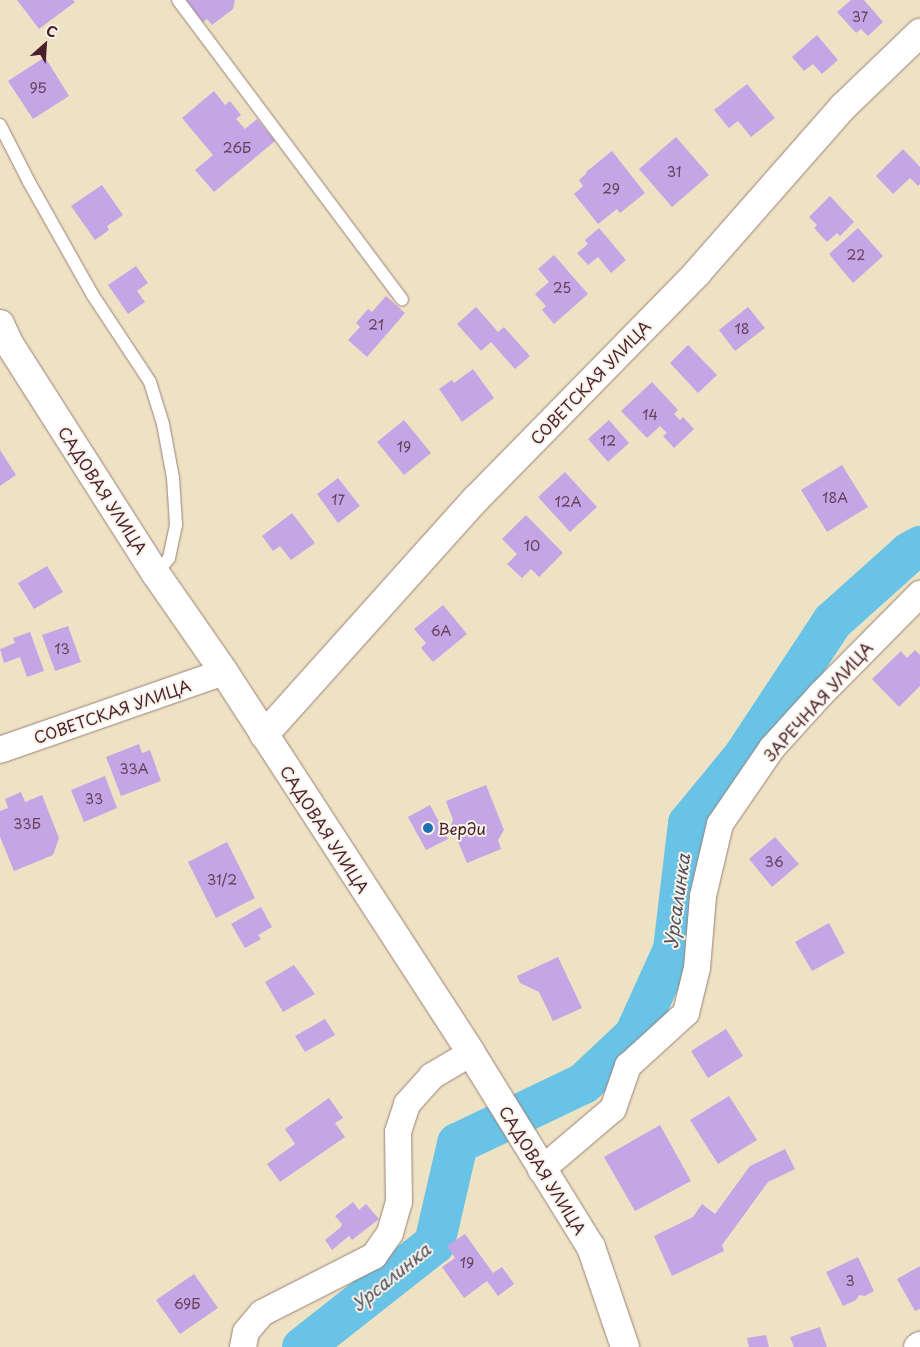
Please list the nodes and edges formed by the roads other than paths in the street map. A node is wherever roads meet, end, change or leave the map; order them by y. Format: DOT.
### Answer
graph roads {
  1 [pos="178,0"];
  2 [pos="920,33"];
  3 [pos="0,125"];
  4 [pos="402,299"];
  5 [pos="0,324"];
  6 [pos="156,574"];
  7 [pos="920,594"];
  8 [pos="224,672"];
  9 [pos="264,735"];
  10 [pos="0,750"];
  11 [pos="471,1053"];
  12 [pos="541,1170"];
  13 [pos="243,1347"];
  14 [pos="625,1347"];
  1 -- 4 [label="lane"];
  2 -- 9 [label="street, СОВЕТСКАЯ УЛИЦА"];
  3 -- 6 [label="lane"];
  5 -- 6 [label="street, САДОВАЯ УЛИЦА"];
  6 -- 8 [label="street, САДОВАЯ УЛИЦА"];
  7 -- 12 [label="street, ЗАРЕЧНАЯ УЛИЦА"];
  8 -- 9 [label="street, САДОВАЯ УЛИЦА"];
  8 -- 10 [label="street, СОВЕТСКАЯ УЛИЦА"];
  9 -- 11 [label="street, САДОВАЯ УЛИЦА"];
  11 -- 12 [label="street, САДОВАЯ УЛИЦА"];
  11 -- 13 [label="street"];
  12 -- 14 [label="street, САДОВАЯ УЛИЦА"];
}
